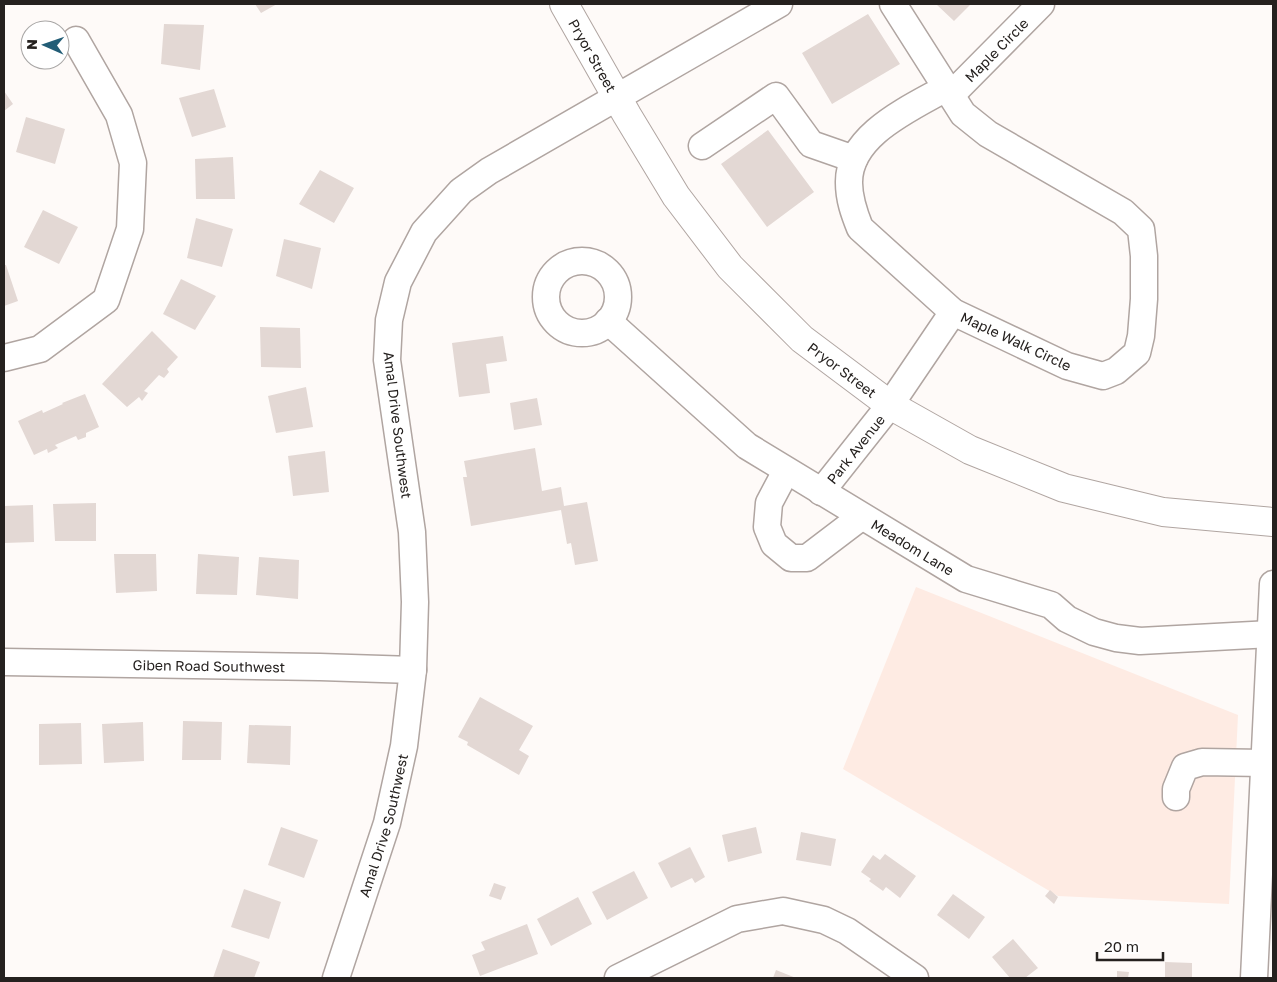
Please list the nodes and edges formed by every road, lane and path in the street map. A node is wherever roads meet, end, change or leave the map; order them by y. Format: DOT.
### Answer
graph roads {
  1 [pos="564,4"];
  2 [pos="779,4"];
  3 [pos="893,4"];
  4 [pos="1041,4"];
  5 [pos="76,40"];
  6 [pos="949,92"];
  7 [pos="617,97"];
  8 [pos="702,146"];
  9 [pos="854,158"];
  10 [pos="953,312"];
  11 [pos="608,321"];
  12 [pos="4,358"];
  13 [pos="890,405"];
  14 [pos="786,471"];
  15 [pos="821,492"];
  16 [pos="861,517"];
  17 [pos="1273,522"];
  18 [pos="1273,584"];
  19 [pos="1271,634"];
  20 [pos="4,662"];
  21 [pos="413,670"];
  22 [pos="1270,719"];
  23 [pos="1264,763"];
  24 [pos="1176,797"];
  25 [pos="336,978"];
  26 [pos="618,978"];
  27 [pos="915,978"];
  28 [pos="1254,978"];
  1 -- 7 [label="main road, Pryor Street"];
  2 -- 7 [label="street, Amal Drive Southwest"];
  3 -- 6 [label="street, Maple Walk Circle"];
  4 -- 6 [label="street, Maple Circle"];
  5 -- 12 [label="street"];
  6 -- 9 [label="street, Maple Walk Circle"];
  6 -- 10 [label="street, Maple Walk Circle"];
  7 -- 13 [label="main road, Pryor Street"];
  7 -- 21 [label="street, Amal Drive Southwest"];
  8 -- 9 [label="street"];
  9 -- 10 [label="street, Maple Walk Circle"];
  10 -- 13 [label="street, Park Avenue"];
  11 -- 14 [label="street, Meadom Lane"];
  13 -- 15 [label="street, Park Avenue"];
  13 -- 17 [label="main road, Pryor Street"];
  14 -- 15 [label="street, Meadom Lane"];
  14 -- 16 [label="street"];
  15 -- 16 [label="street, Meadom Lane"];
  16 -- 19 [label="street, Meadom Lane"];
  18 -- 19 [label="street"];
  19 -- 22 [label="street"];
  20 -- 21 [label="street, Giben Road Southwest"];
  21 -- 25 [label="street, Amal Drive Southwest"];
  22 -- 23 [label="street"];
  23 -- 24 [label="street"];
  23 -- 28 [label="street"];
  26 -- 27 [label="street"];
}
